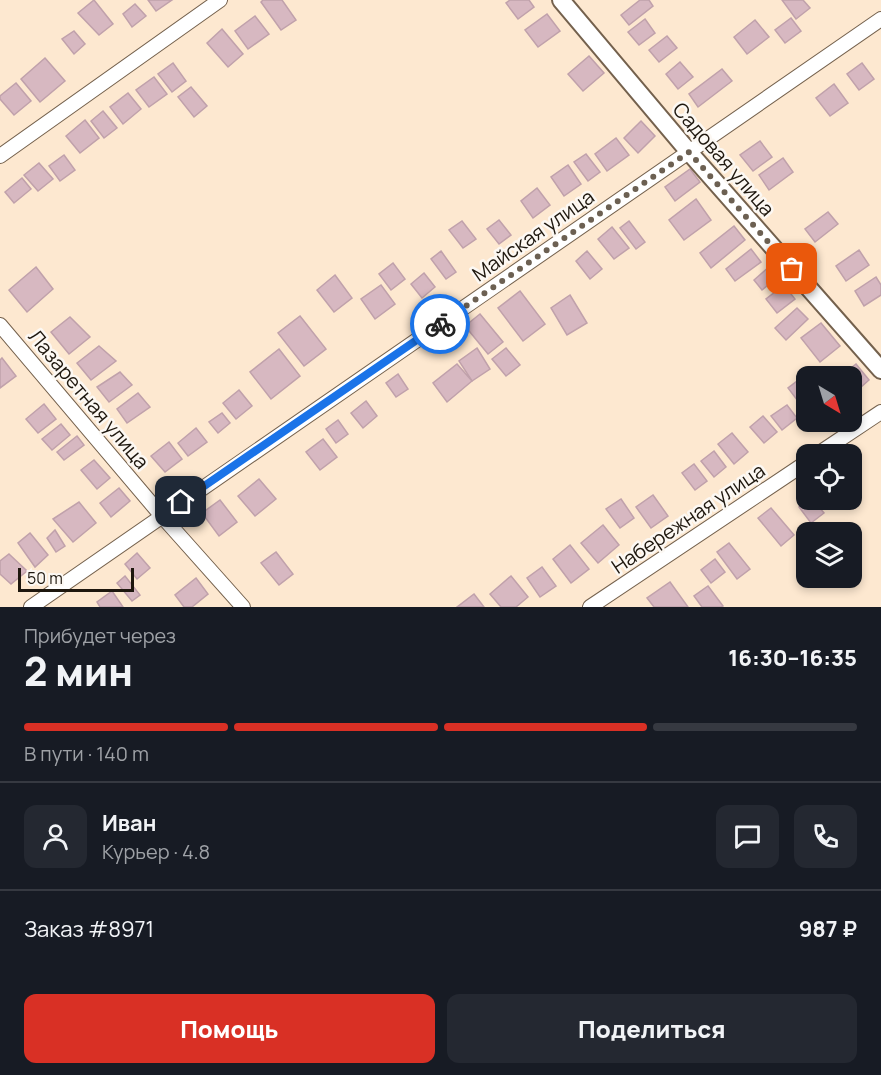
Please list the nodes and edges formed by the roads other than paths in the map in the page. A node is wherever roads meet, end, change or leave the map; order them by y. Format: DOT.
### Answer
graph roads {
  1 [pos="220,0"];
  2 [pos="561,0"];
  3 [pos="881,19"];
  4 [pos="689,152"];
  5 [pos="0,156"];
  6 [pos="0,325"];
  7 [pos="881,370"];
  8 [pos="881,412"];
  9 [pos="833,444"];
  10 [pos="796,469"];
  11 [pos="161,515"];
  12 [pos="31,607"];
  13 [pos="243,607"];
  14 [pos="590,607"];
  1 -- 5 [label="street"];
  2 -- 4 [label="street, Садовая улица"];
  3 -- 4 [label="street, Майская улица"];
  4 -- 7 [label="street, Садовая улица"];
  4 -- 11 [label="street, Майская улица"];
  6 -- 11 [label="street, Лазаретная улица"];
  8 -- 9 [label="street"];
  10 -- 14 [label="street, Набережная улица"];
  11 -- 12 [label="street, Майская улица"];
  11 -- 13 [label="street, Лазаретная улица"];
}
